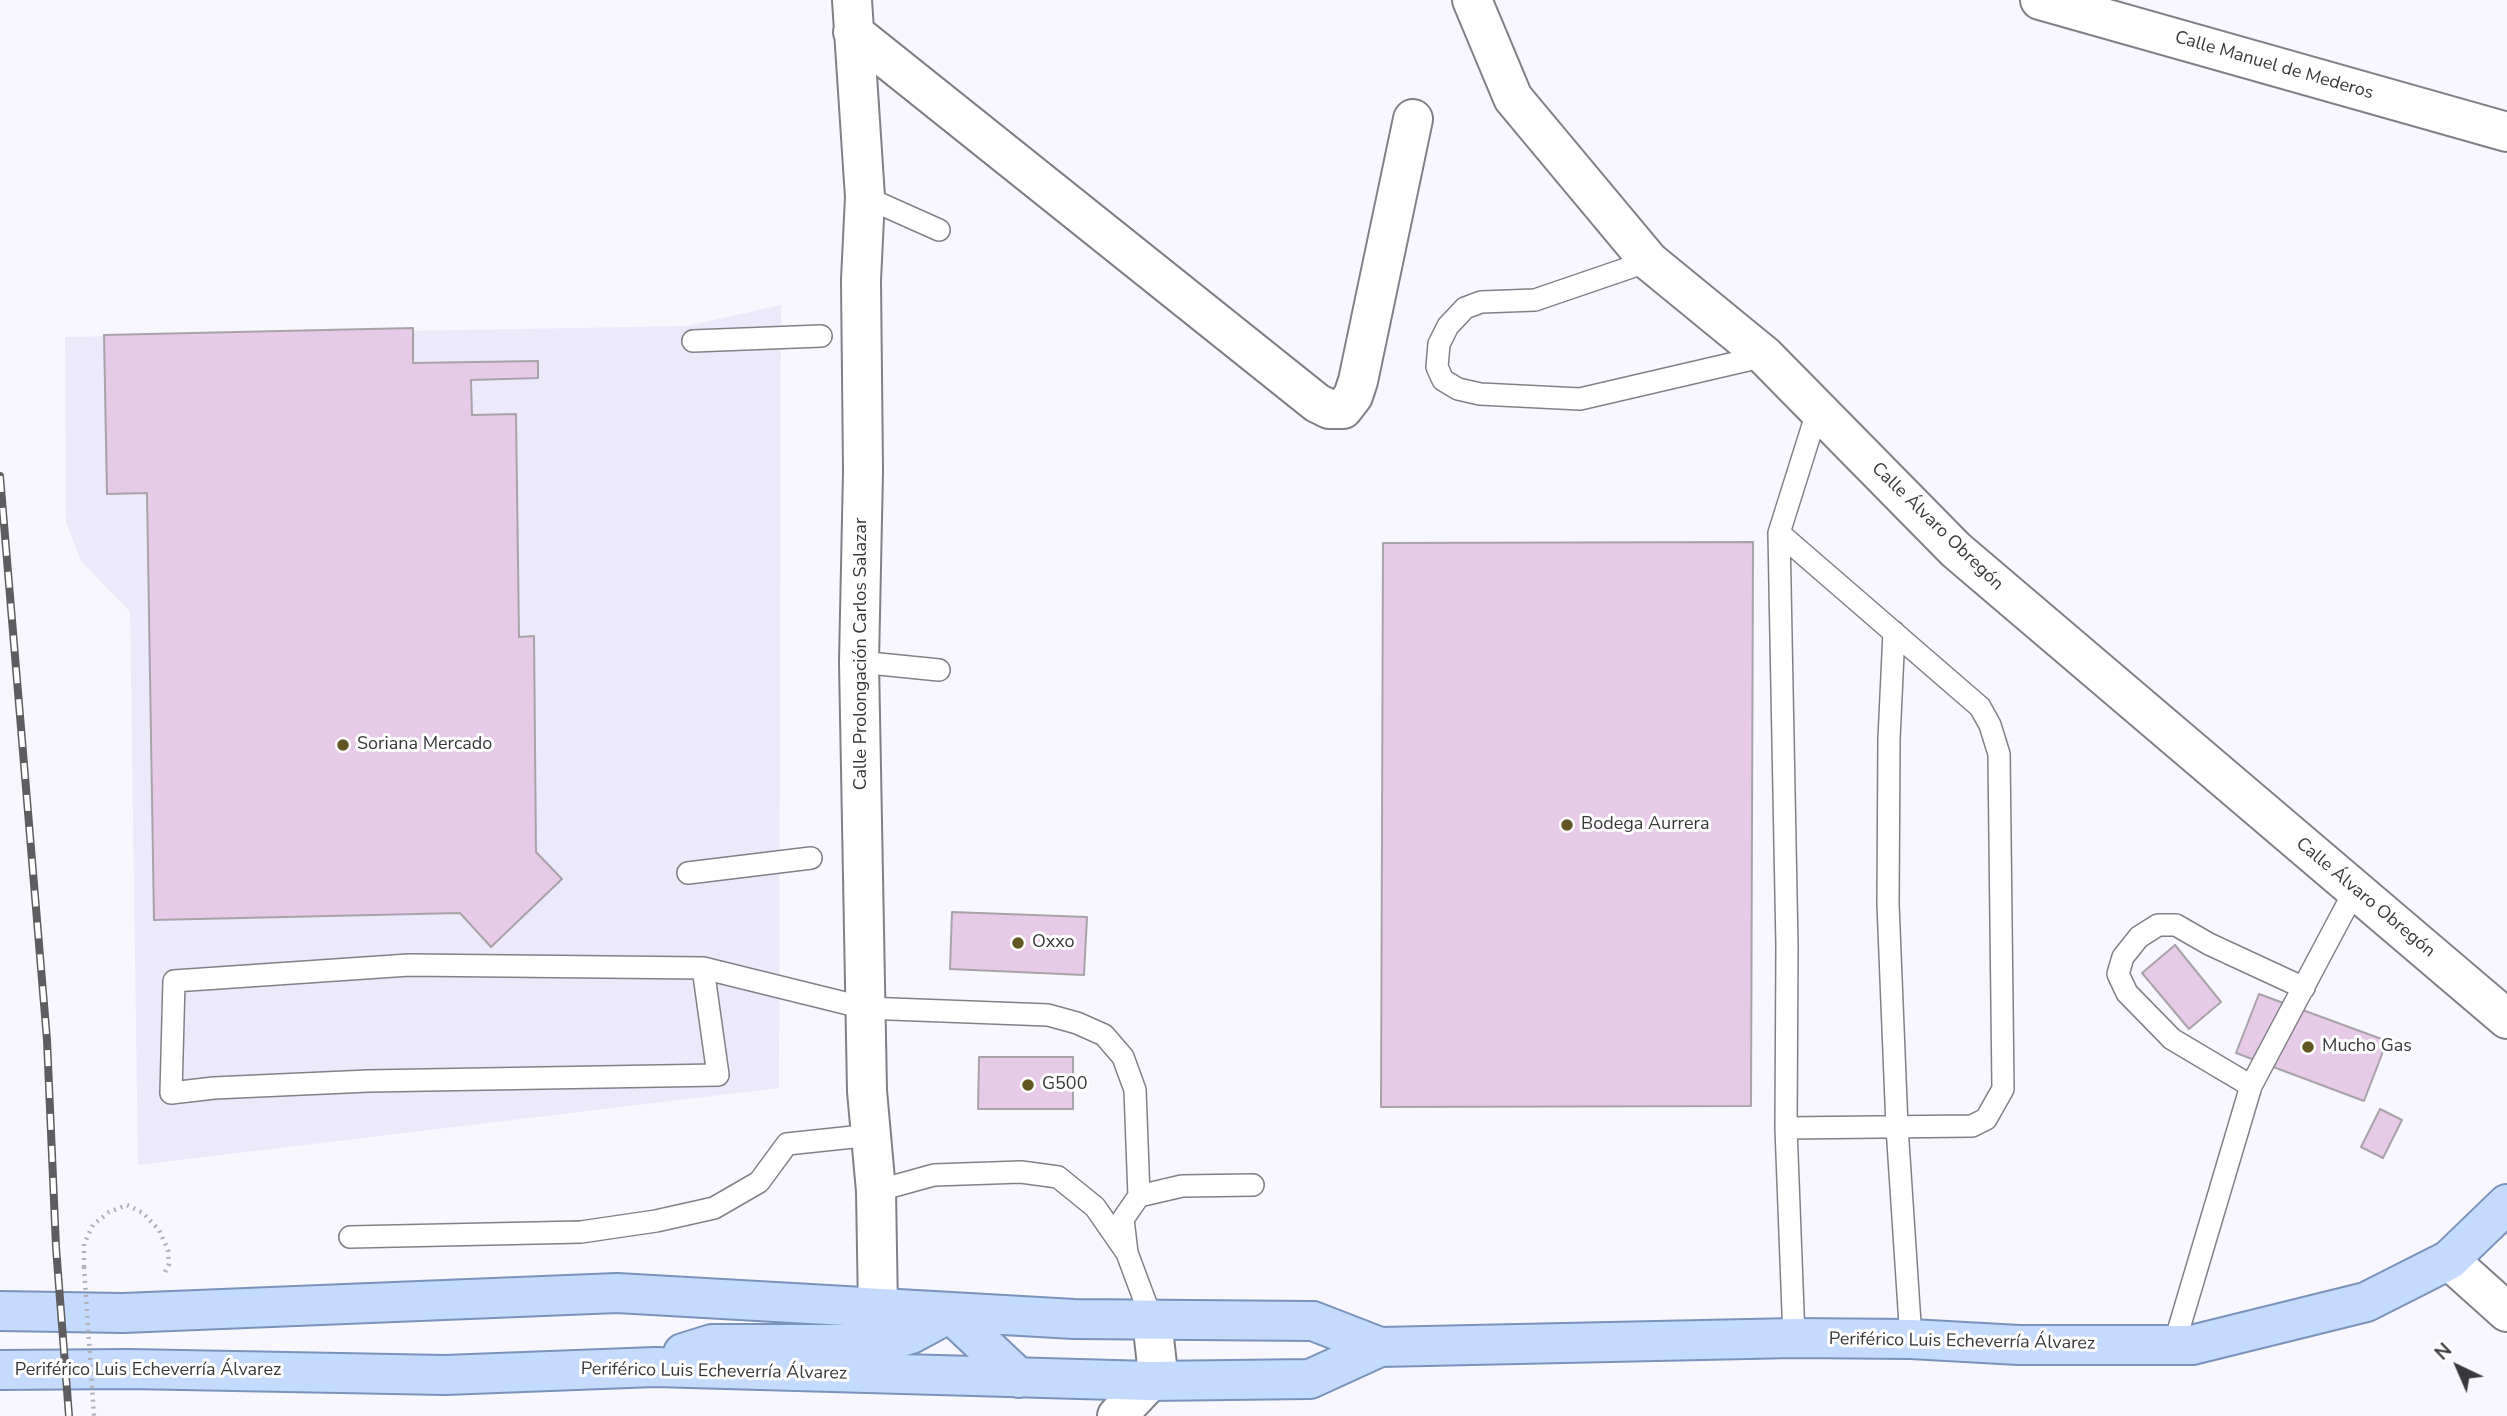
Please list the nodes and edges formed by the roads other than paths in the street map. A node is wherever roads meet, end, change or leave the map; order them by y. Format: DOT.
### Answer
graph roads {
  1 [pos="1472,0"];
  2 [pos="2046,1"];
  3 [pos="852,16"];
  4 [pos="1413,119"];
  5 [pos="2507,132"];
  6 [pos="865,197"];
  7 [pos="939,230"];
  8 [pos="1649,261"];
  9 [pos="821,337"];
  10 [pos="693,341"];
  11 [pos="1765,356"];
  12 [pos="1818,409"];
  13 [pos="1779,533"];
  14 [pos="1894,632"];
  15 [pos="859,662"];
  16 [pos="940,670"];
  17 [pos="811,858"];
  18 [pos="688,873"];
  19 [pos="2355,890"];
  20 [pos="703,968"];
  21 [pos="2304,988"];
  22 [pos="865,1008"];
  23 [pos="2507,1019"];
  24 [pos="2251,1086"];
  25 [pos="1897,1127"];
  26 [pos="1786,1129"];
  27 [pos="872,1135"];
  28 [pos="2507,1177"];
  29 [pos="1253,1185"];
  30 [pos="876,1191"];
  31 [pos="1139,1196"];
  32 [pos="2499,1212"];
  33 [pos="350,1237"];
  34 [pos="1126,1253"];
  35 [pos="2449,1260"];
  36 [pos="878,1309"];
  37 [pos="0,1311"];
  38 [pos="2507,1312"];
  39 [pos="950,1313"];
  40 [pos="1152,1320"];
  41 [pos="1794,1338"];
  42 [pos="1911,1339"];
  43 [pos="2174,1345"];
  44 [pos="1380,1347"];
  45 [pos="655,1367"];
  46 [pos="0,1370"];
  47 [pos="1019,1378"];
  48 [pos="1150,1381"];
  49 [pos="1117,1416"];
  1 -- 8 [label="street, Calle Álvaro Obregón"];
  2 -- 5 [label="street, Calle Manuel de Mederos"];
  3 -- 4 [label="street"];
  3 -- 6 [label="street, Calle Prolongación Carlos Salazar"];
  6 -- 7 [label="lane"];
  6 -- 15 [label="street, Calle Prolongación Carlos Salazar"];
  8 -- 11 [label="street, Calle Álvaro Obregón"];
  8 -- 11 [label="lane"];
  9 -- 10 [label="lane"];
  11 -- 12 [label="street, Calle Álvaro Obregón"];
  12 -- 13 [label="lane"];
  12 -- 19 [label="street, Calle Álvaro Obregón"];
  13 -- 14 [label="lane"];
  13 -- 26 [label="lane"];
  14 -- 25 [label="lane"];
  14 -- 25 [label="lane"];
  15 -- 16 [label="lane"];
  15 -- 22 [label="street, Calle Prolongación Carlos Salazar"];
  17 -- 18 [label="lane"];
  19 -- 21 [label="lane"];
  19 -- 23 [label="street, Calle Álvaro Obregón"];
  20 -- 20 [label="lane"];
  20 -- 22 [label="lane"];
  21 -- 24 [label="lane"];
  21 -- 24 [label="lane"];
  22 -- 27 [label="street, Calle Prolongación Carlos Salazar"];
  22 -- 31 [label="lane"];
  24 -- 43 [label="lane"];
  25 -- 26 [label="lane"];
  25 -- 42 [label="lane"];
  26 -- 41 [label="lane"];
  27 -- 30 [label="street, Calle Prolongación Carlos Salazar"];
  27 -- 33 [label="lane"];
  28 -- 32 [label="main road"];
  29 -- 31 [label="lane"];
  30 -- 34 [label="lane"];
  30 -- 36 [label="street, Calle Prolongación Carlos Salazar"];
  31 -- 34 [label="lane"];
  32 -- 35 [label="main road, Periférico Luis Echeverría Álvarez"];
  34 -- 40 [label="lane"];
  35 -- 38 [label="street"];
  35 -- 43 [label="main road, Periférico Luis Echeverría Álvarez"];
  36 -- 37 [label="main road, Periférico Luis Echeverría Álvarez"];
  36 -- 39 [label="main road, Periférico Luis Echeverría Álvarez"];
  39 -- 40 [label="main road, Periférico Luis Echeverría Álvarez"];
  39 -- 45 [label="main road"];
  39 -- 47 [label="main road"];
  40 -- 44 [label="main road, Periférico Luis Echeverría Álvarez"];
  40 -- 48 [label="street"];
  41 -- 42 [label="main road, Periférico Luis Echeverría Álvarez"];
  41 -- 44 [label="main road, Periférico Luis Echeverría Álvarez"];
  42 -- 43 [label="main road, Periférico Luis Echeverría Álvarez"];
  44 -- 48 [label="main road, Periférico Luis Echeverría Álvarez"];
  45 -- 46 [label="main road, Periférico Luis Echeverría Álvarez"];
  45 -- 47 [label="main road, Periférico Luis Echeverría Álvarez"];
  47 -- 48 [label="main road, Periférico Luis Echeverría Álvarez"];
  48 -- 49 [label="street"];
}
